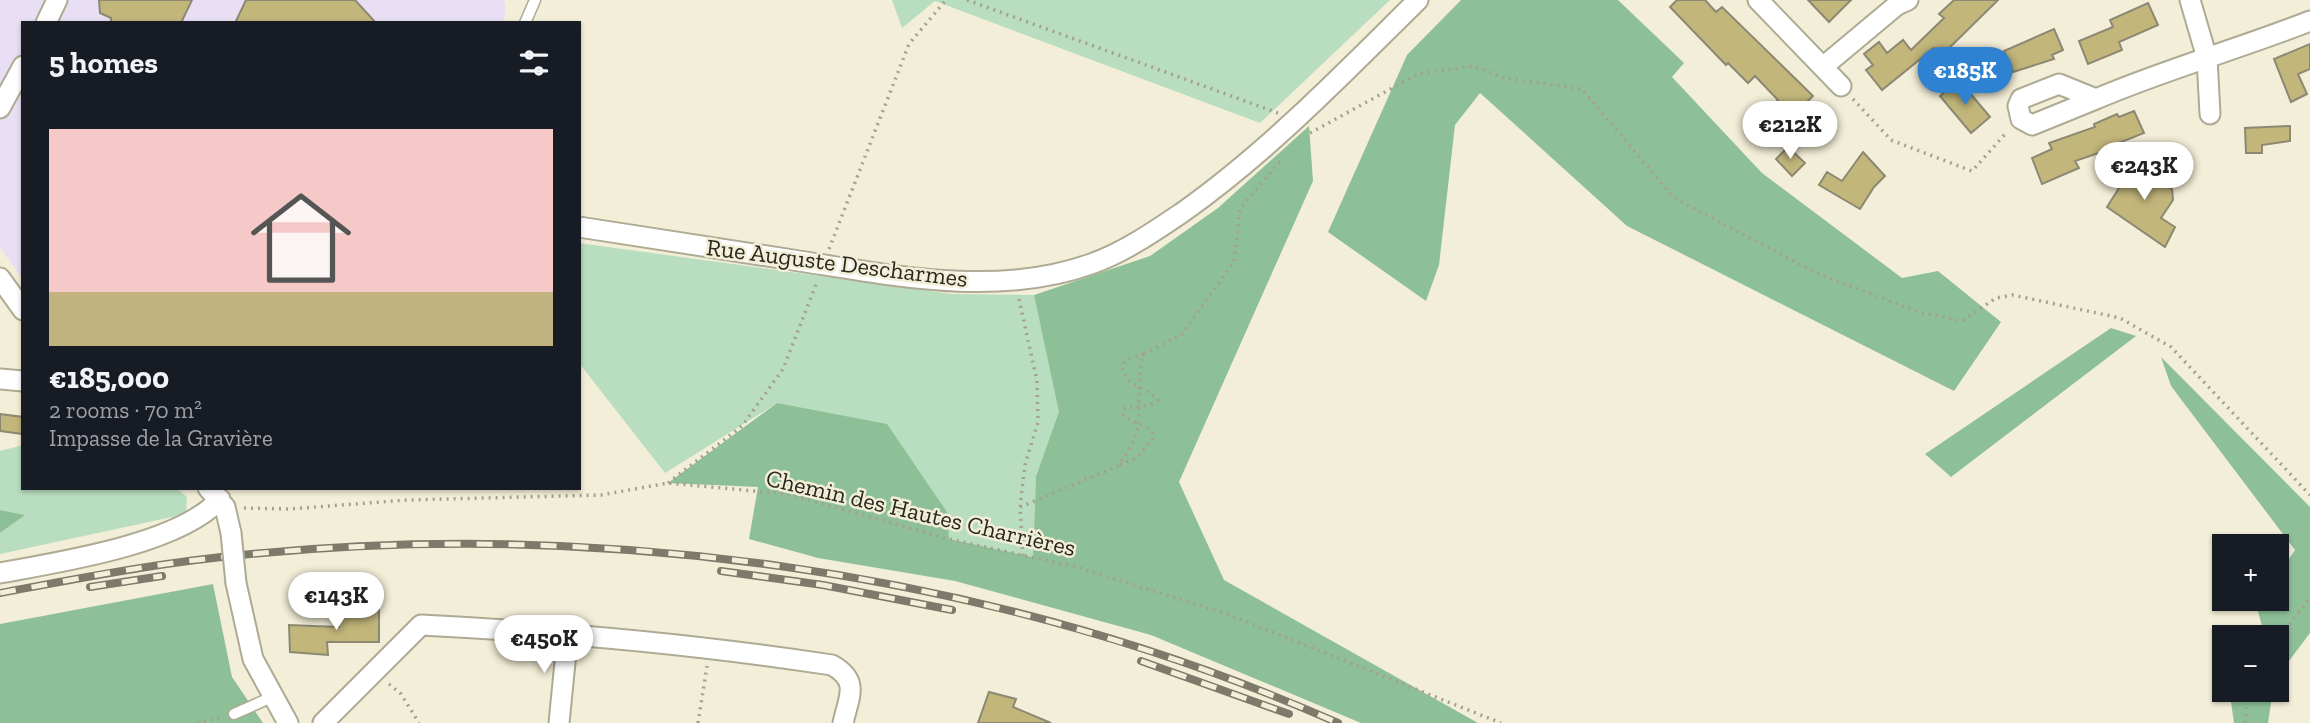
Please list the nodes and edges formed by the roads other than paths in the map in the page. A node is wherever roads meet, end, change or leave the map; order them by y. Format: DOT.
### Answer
graph roads {
  1 [pos="57,0"];
  2 [pos="536,0"];
  3 [pos="1418,0"];
  4 [pos="1758,0"];
  5 [pos="1908,0"];
  6 [pos="2190,0"];
  7 [pos="47,21"];
  8 [pos="526,21"];
  9 [pos="2310,21"];
  10 [pos="2207,58"];
  11 [pos="1824,66"];
  12 [pos="21,70"];
  13 [pos="1841,86"];
  14 [pos="2096,99"];
  15 [pos="0,108"];
  16 [pos="2210,114"];
  17 [pos="581,227"];
  18 [pos="0,278"];
  19 [pos="21,307"];
  20 [pos="0,379"];
  21 [pos="21,381"];
  22 [pos="217,498"];
  23 [pos="0,573"];
  24 [pos="568,632"];
  25 [pos="272,697"];
  26 [pos="234,714"];
  27 [pos="288,723"];
  28 [pos="323,723"];
  29 [pos="559,723"];
  30 [pos="842,723"];
  1 -- 7 [label="street"];
  2 -- 8 [label="lane"];
  3 -- 17 [label="street, Rue Auguste Descharmes"];
  4 -- 11 [label="street"];
  5 -- 11 [label="street"];
  6 -- 10 [label="street"];
  9 -- 10 [label="street"];
  10 -- 14 [label="street"];
  10 -- 16 [label="street"];
  11 -- 13 [label="street"];
  12 -- 15 [label="street"];
  14 -- 14 [label="street"];
  18 -- 19 [label="street"];
  20 -- 21 [label="street"];
  22 -- 23 [label="street"];
  22 -- 25 [label="street, bridge"];
  24 -- 28 [label="street"];
  24 -- 29 [label="street"];
  24 -- 30 [label="street"];
  25 -- 26 [label="lane"];
  25 -- 27 [label="street"];
}
